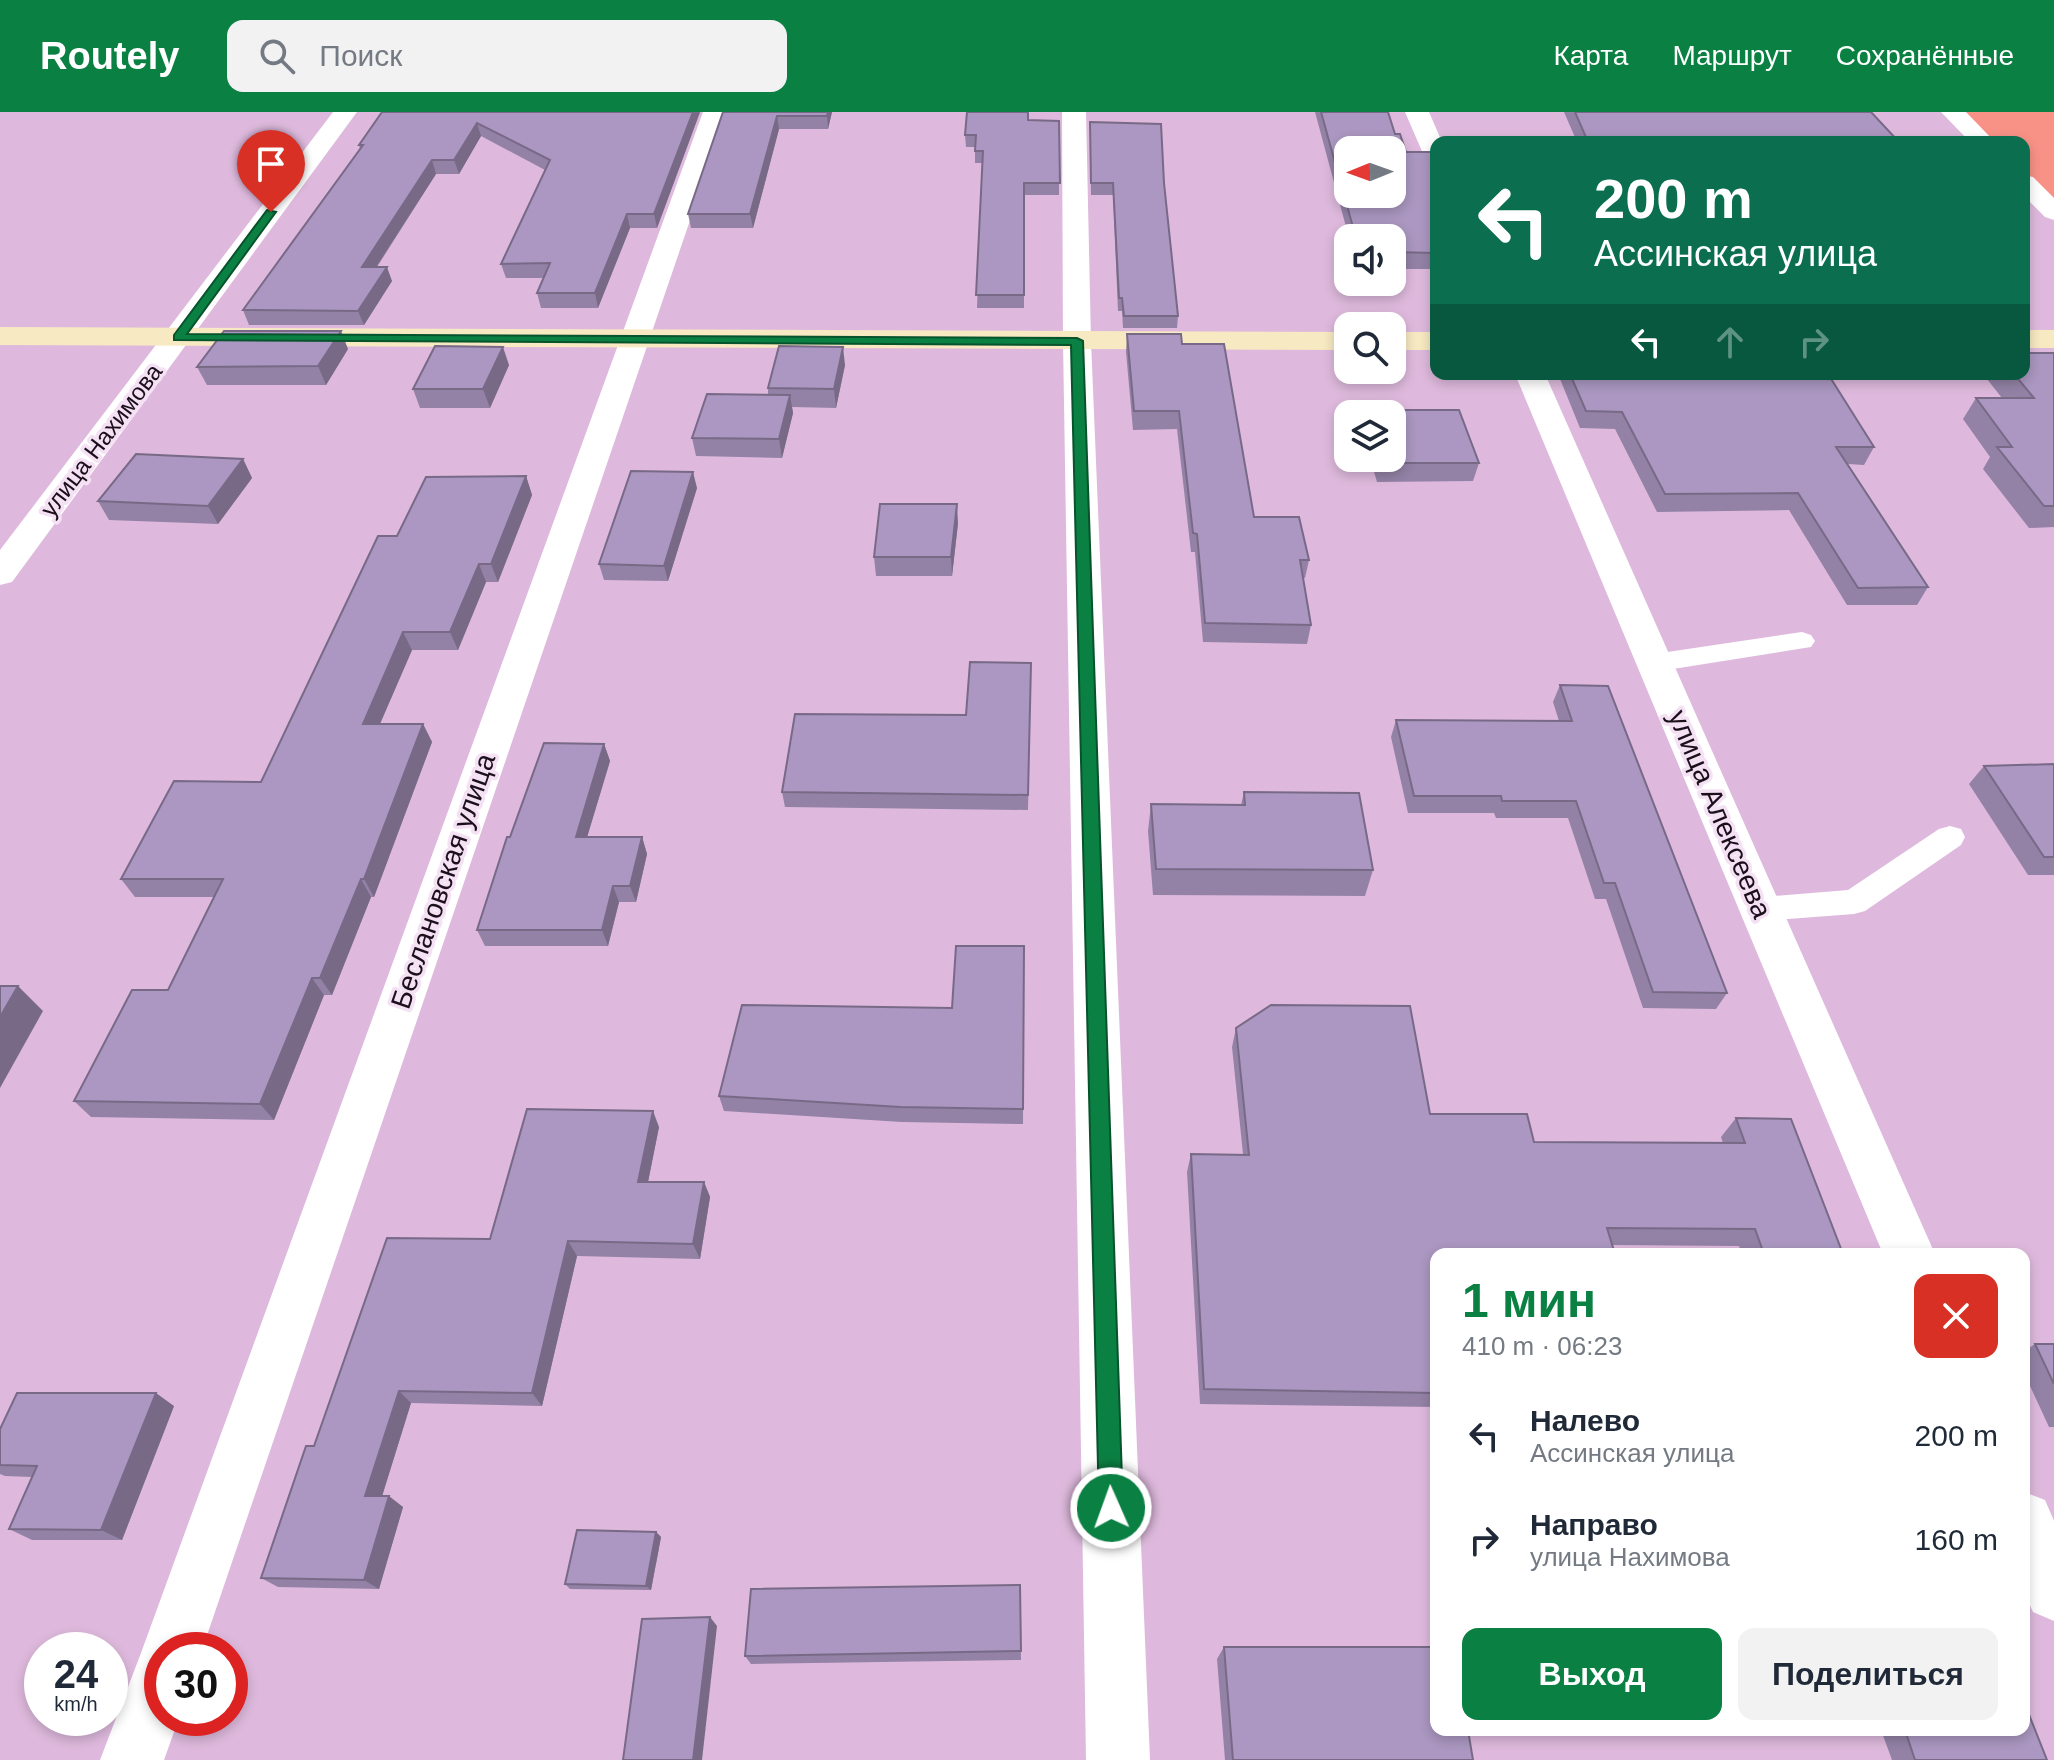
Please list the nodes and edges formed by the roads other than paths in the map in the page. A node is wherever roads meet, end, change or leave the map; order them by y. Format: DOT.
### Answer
graph roads {
  1 [pos="345,112"];
  2 [pos="715,112"];
  3 [pos="1074,112"];
  4 [pos="1417,112"];
  5 [pos="1953,112"];
  6 [pos="1977,136"];
  7 [pos="1430,142"];
  8 [pos="2030,188"];
  9 [pos="2054,212"];
  10 [pos="0,336"];
  11 [pos="178,337"];
  12 [pos="2030,339"];
  13 [pos="2054,339"];
  14 [pos="634,341"];
  15 [pos="1077,341"];
  16 [pos="1334,341"];
  17 [pos="1406,341"];
  18 [pos="1430,341"];
  19 [pos="1533,380"];
  20 [pos="0,574"];
  21 [pos="1802,641"];
  22 [pos="1654,663"];
  23 [pos="1950,837"];
  24 [pos="1761,909"];
  25 [pos="1906,1248"];
  26 [pos="2030,1535"];
  27 [pos="2054,1591"];
  28 [pos="177,1632"];
  29 [pos="144,1726"];
  30 [pos="132,1760"];
  31 [pos="1118,1760"];
  1 -- 11 [label="street, улица Нахимова"];
  2 -- 14 [label="street, Беслановская улица"];
  3 -- 15 [label="street"];
  4 -- 7 [label="street"];
  5 -- 6 [label="street"];
  8 -- 9 [label="street"];
  10 -- 11 [label="street"];
  11 -- 14 [label="street"];
  11 -- 20 [label="street, улица Нахимова"];
  12 -- 13 [label="street"];
  14 -- 15 [label="street"];
  14 -- 28 [label="street, Беслановская улица"];
  15 -- 16 [label="street"];
  15 -- 31 [label="street"];
  17 -- 18 [label="street"];
  19 -- 22 [label="street, улица Алексеева"];
  21 -- 22 [label="lane"];
  22 -- 24 [label="street, улица Алексеева"];
  23 -- 24 [label="lane"];
  24 -- 25 [label="street, улица Алексеева"];
  26 -- 27 [label="street"];
  29 -- 30 [label="street"];
}
